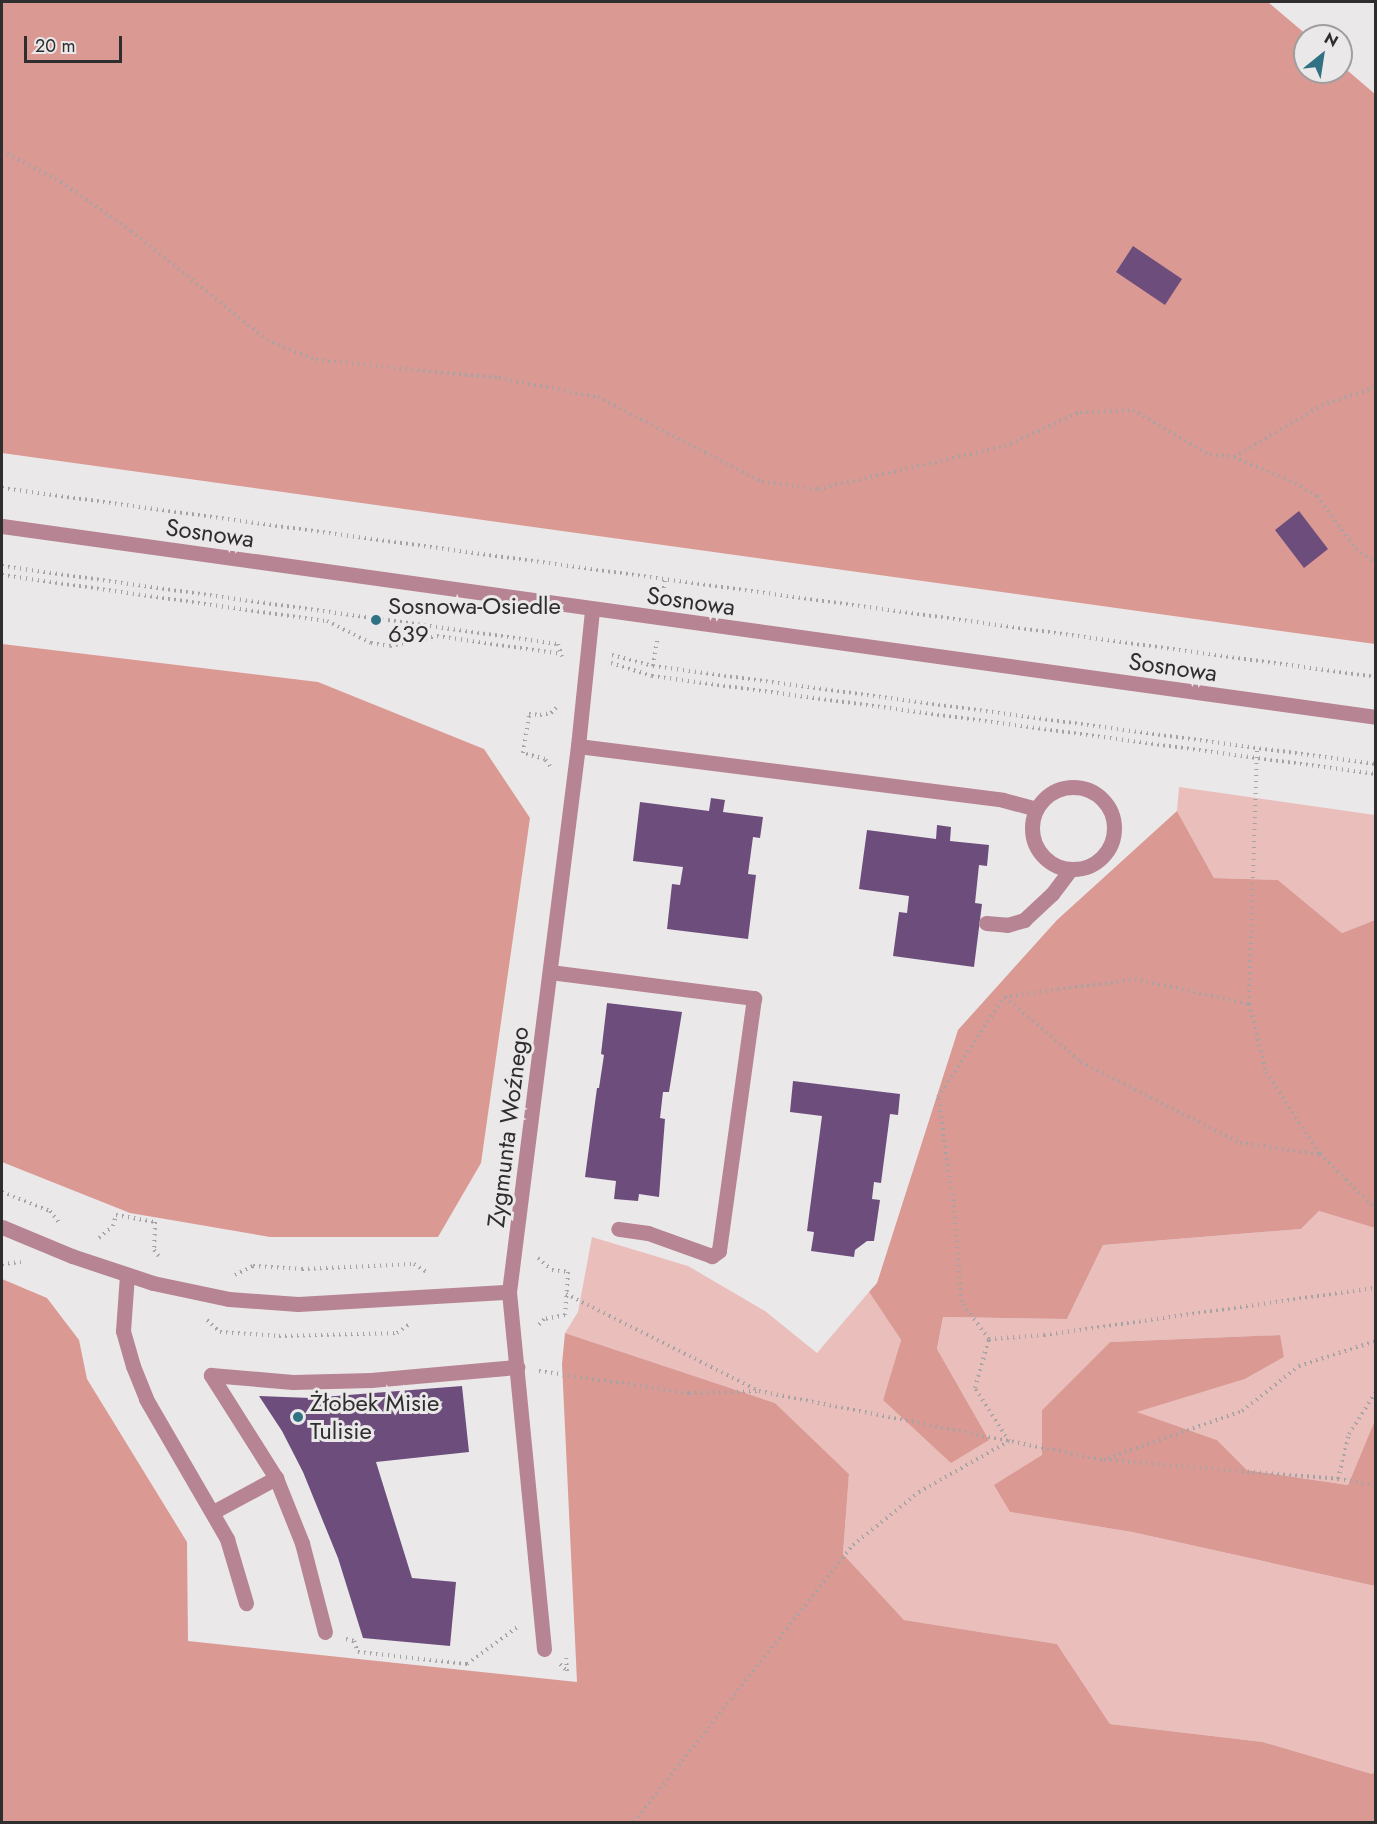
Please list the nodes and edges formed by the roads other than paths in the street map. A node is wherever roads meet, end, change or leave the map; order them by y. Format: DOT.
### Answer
graph roads {
  1 [pos="2,526"];
  2 [pos="592,610"];
  3 [pos="1376,717"];
  4 [pos="578,746"];
  5 [pos="1036,809"];
  6 [pos="1070,870"];
  7 [pos="986,923"];
  8 [pos="550,972"];
  9 [pos="2,1227"];
  10 [pos="618,1228"];
  11 [pos="127,1275"];
  12 [pos="509,1292"];
  13 [pos="517,1367"];
  14 [pos="276,1478"];
  15 [pos="213,1512"];
  16 [pos="246,1603"];
  17 [pos="325,1632"];
  18 [pos="544,1650"];
  1 -- 2 [label="street, Sosnowa"];
  2 -- 3 [label="street, Sosnowa"];
  2 -- 4 [label="street, Zygmunta Woźnego"];
  4 -- 5 [label="street"];
  4 -- 8 [label="street, Zygmunta Woźnego"];
  5 -- 6 [label="street"];
  5 -- 6 [label="street"];
  6 -- 7 [label="street"];
  8 -- 10 [label="street"];
  8 -- 12 [label="street, Zygmunta Woźnego"];
  9 -- 11 [label="street"];
  11 -- 12 [label="street"];
  11 -- 15 [label="street"];
  12 -- 13 [label="street, Zygmunta Woźnego"];
  13 -- 14 [label="street"];
  13 -- 18 [label="street, Zygmunta Woźnego"];
  14 -- 15 [label="street"];
  14 -- 17 [label="street"];
  15 -- 16 [label="street"];
}
